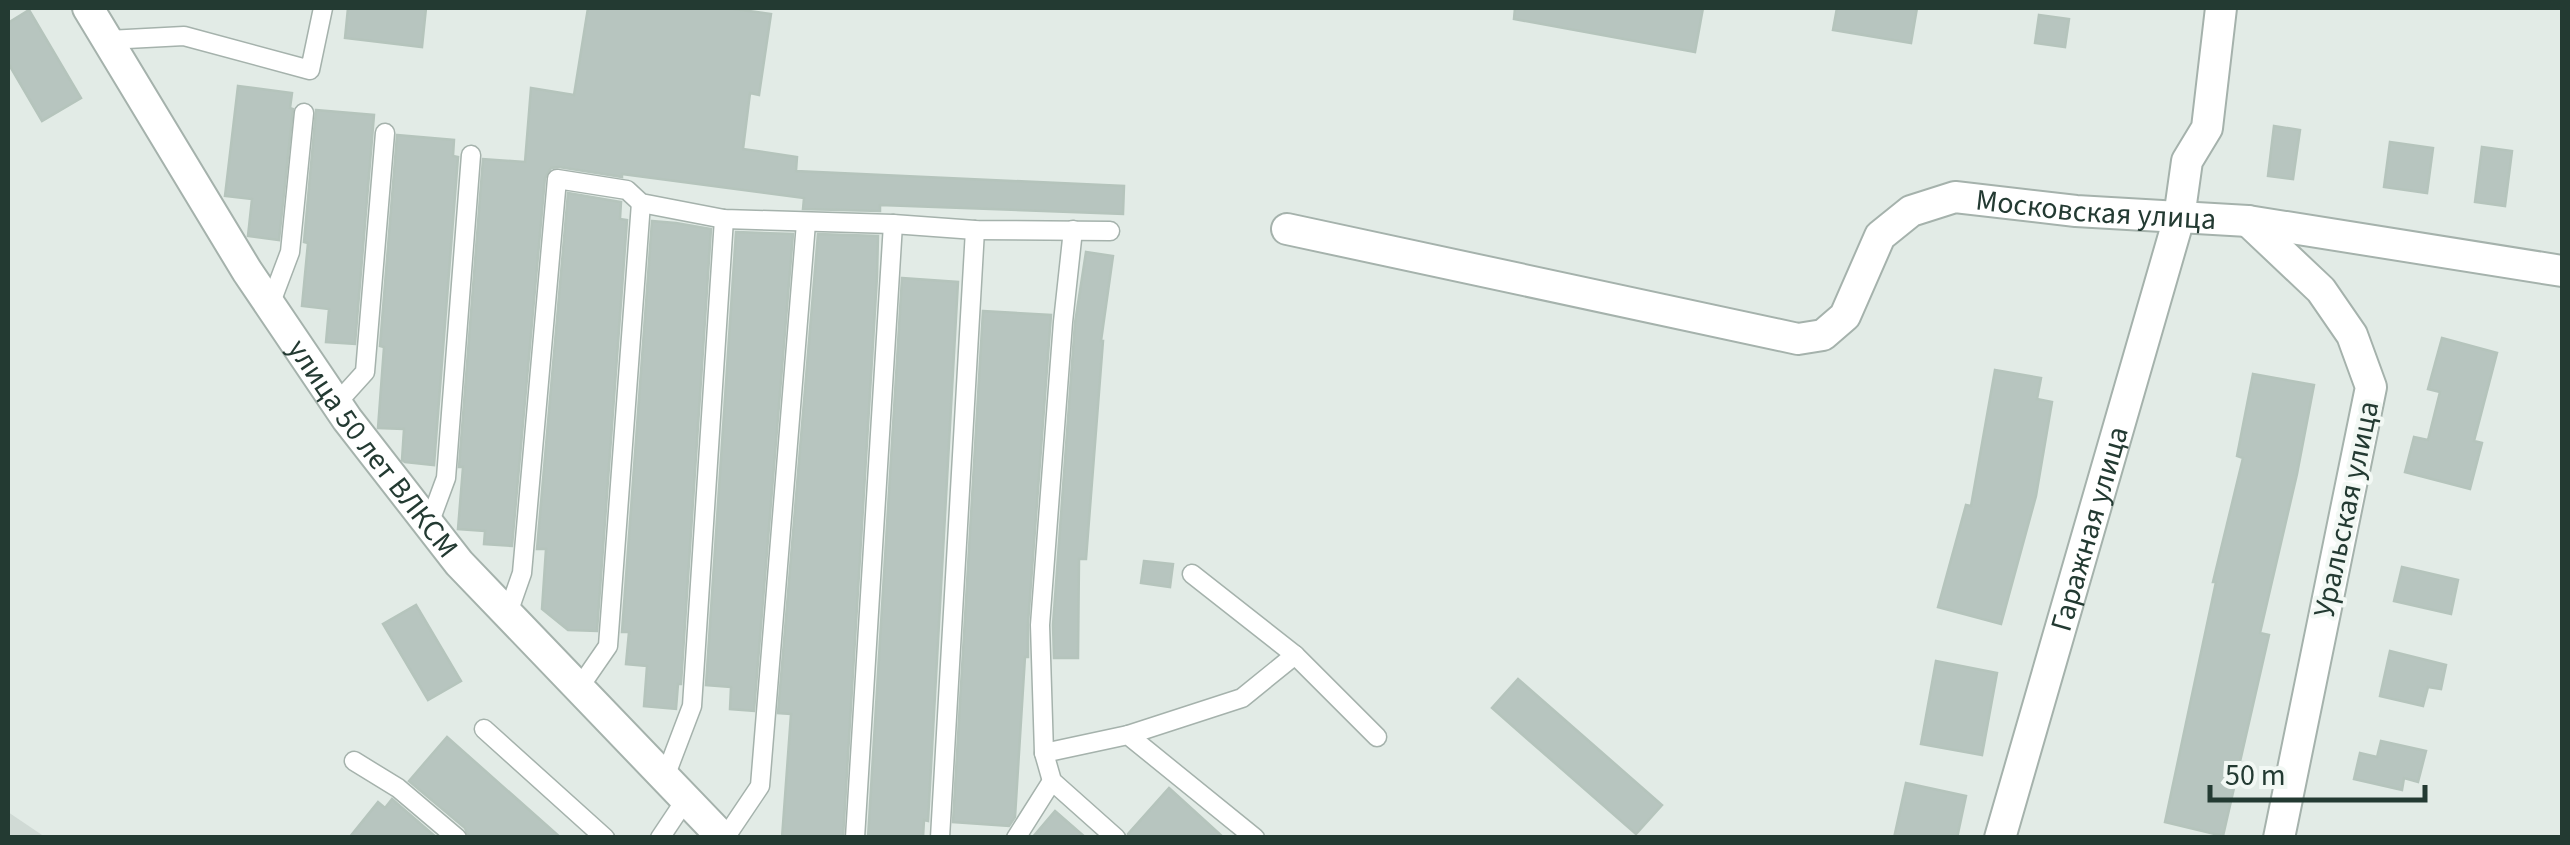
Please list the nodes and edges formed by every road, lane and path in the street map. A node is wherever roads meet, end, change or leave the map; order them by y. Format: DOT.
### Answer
graph roads {
  1 [pos="88,8"];
  2 [pos="323,8"];
  3 [pos="2221,8"];
  4 [pos="108,40"];
  5 [pos="304,114"];
  6 [pos="385,133"];
  7 [pos="470,156"];
  8 [pos="642,203"];
  9 [pos="2180,218"];
  10 [pos="724,220"];
  11 [pos="806,222"];
  12 [pos="2248,222"];
  13 [pos="893,224"];
  14 [pos="975,230"];
  15 [pos="1073,230"];
  16 [pos="1287,230"];
  17 [pos="1110,231"];
  18 [pos="2562,271"];
  19 [pos="270,305"];
  20 [pos="337,403"];
  21 [pos="429,524"];
  22 [pos="1192,574"];
  23 [pos="508,614"];
  24 [pos="1295,656"];
  25 [pos="579,688"];
  26 [pos="484,730"];
  27 [pos="1128,735"];
  28 [pos="1377,737"];
  29 [pos="1044,753"];
  30 [pos="354,761"];
  31 [pos="1052,780"];
  32 [pos="675,788"];
  33 [pos="456,838"];
  34 [pos="605,838"];
  35 [pos="660,838"];
  36 [pos="724,838"];
  37 [pos="855,838"];
  38 [pos="940,838"];
  39 [pos="1016,838"];
  40 [pos="1116,838"];
  41 [pos="1255,838"];
  42 [pos="2000,838"];
  43 [pos="2278,838"];
  1 -- 4 [label="street, улица 50 лет ВЛКСМ"];
  2 -- 4 [label="lane"];
  3 -- 9 [label="street, Гаражная улица"];
  4 -- 19 [label="street, улица 50 лет ВЛКСМ"];
  5 -- 19 [label="lane"];
  6 -- 20 [label="lane"];
  7 -- 21 [label="lane"];
  8 -- 10 [label="lane"];
  8 -- 23 [label="lane"];
  8 -- 25 [label="lane"];
  9 -- 12 [label="street, Московская улица"];
  9 -- 16 [label="street, Московская улица"];
  9 -- 42 [label="street, Гаражная улица"];
  10 -- 11 [label="lane"];
  10 -- 32 [label="lane"];
  11 -- 13 [label="lane"];
  11 -- 36 [label="lane"];
  12 -- 18 [label="street, Московская улица"];
  12 -- 43 [label="street, Уральская улица"];
  13 -- 14 [label="lane"];
  13 -- 37 [label="lane"];
  14 -- 15 [label="lane"];
  14 -- 38 [label="lane"];
  15 -- 17 [label="lane"];
  15 -- 29 [label="lane"];
  19 -- 20 [label="street, улица 50 лет ВЛКСМ"];
  20 -- 21 [label="street, улица 50 лет ВЛКСМ"];
  21 -- 23 [label="street, улица 50 лет ВЛКСМ"];
  22 -- 24 [label="lane"];
  23 -- 25 [label="street, улица 50 лет ВЛКСМ"];
  24 -- 27 [label="lane"];
  24 -- 28 [label="lane"];
  25 -- 32 [label="street, улица 50 лет ВЛКСМ"];
  26 -- 34 [label="lane"];
  27 -- 29 [label="lane"];
  27 -- 41 [label="lane"];
  29 -- 31 [label="lane"];
  30 -- 33 [label="lane"];
  31 -- 39 [label="lane"];
  31 -- 40 [label="lane"];
  32 -- 35 [label="lane"];
  32 -- 36 [label="street, улица 50 лет ВЛКСМ"];
}
